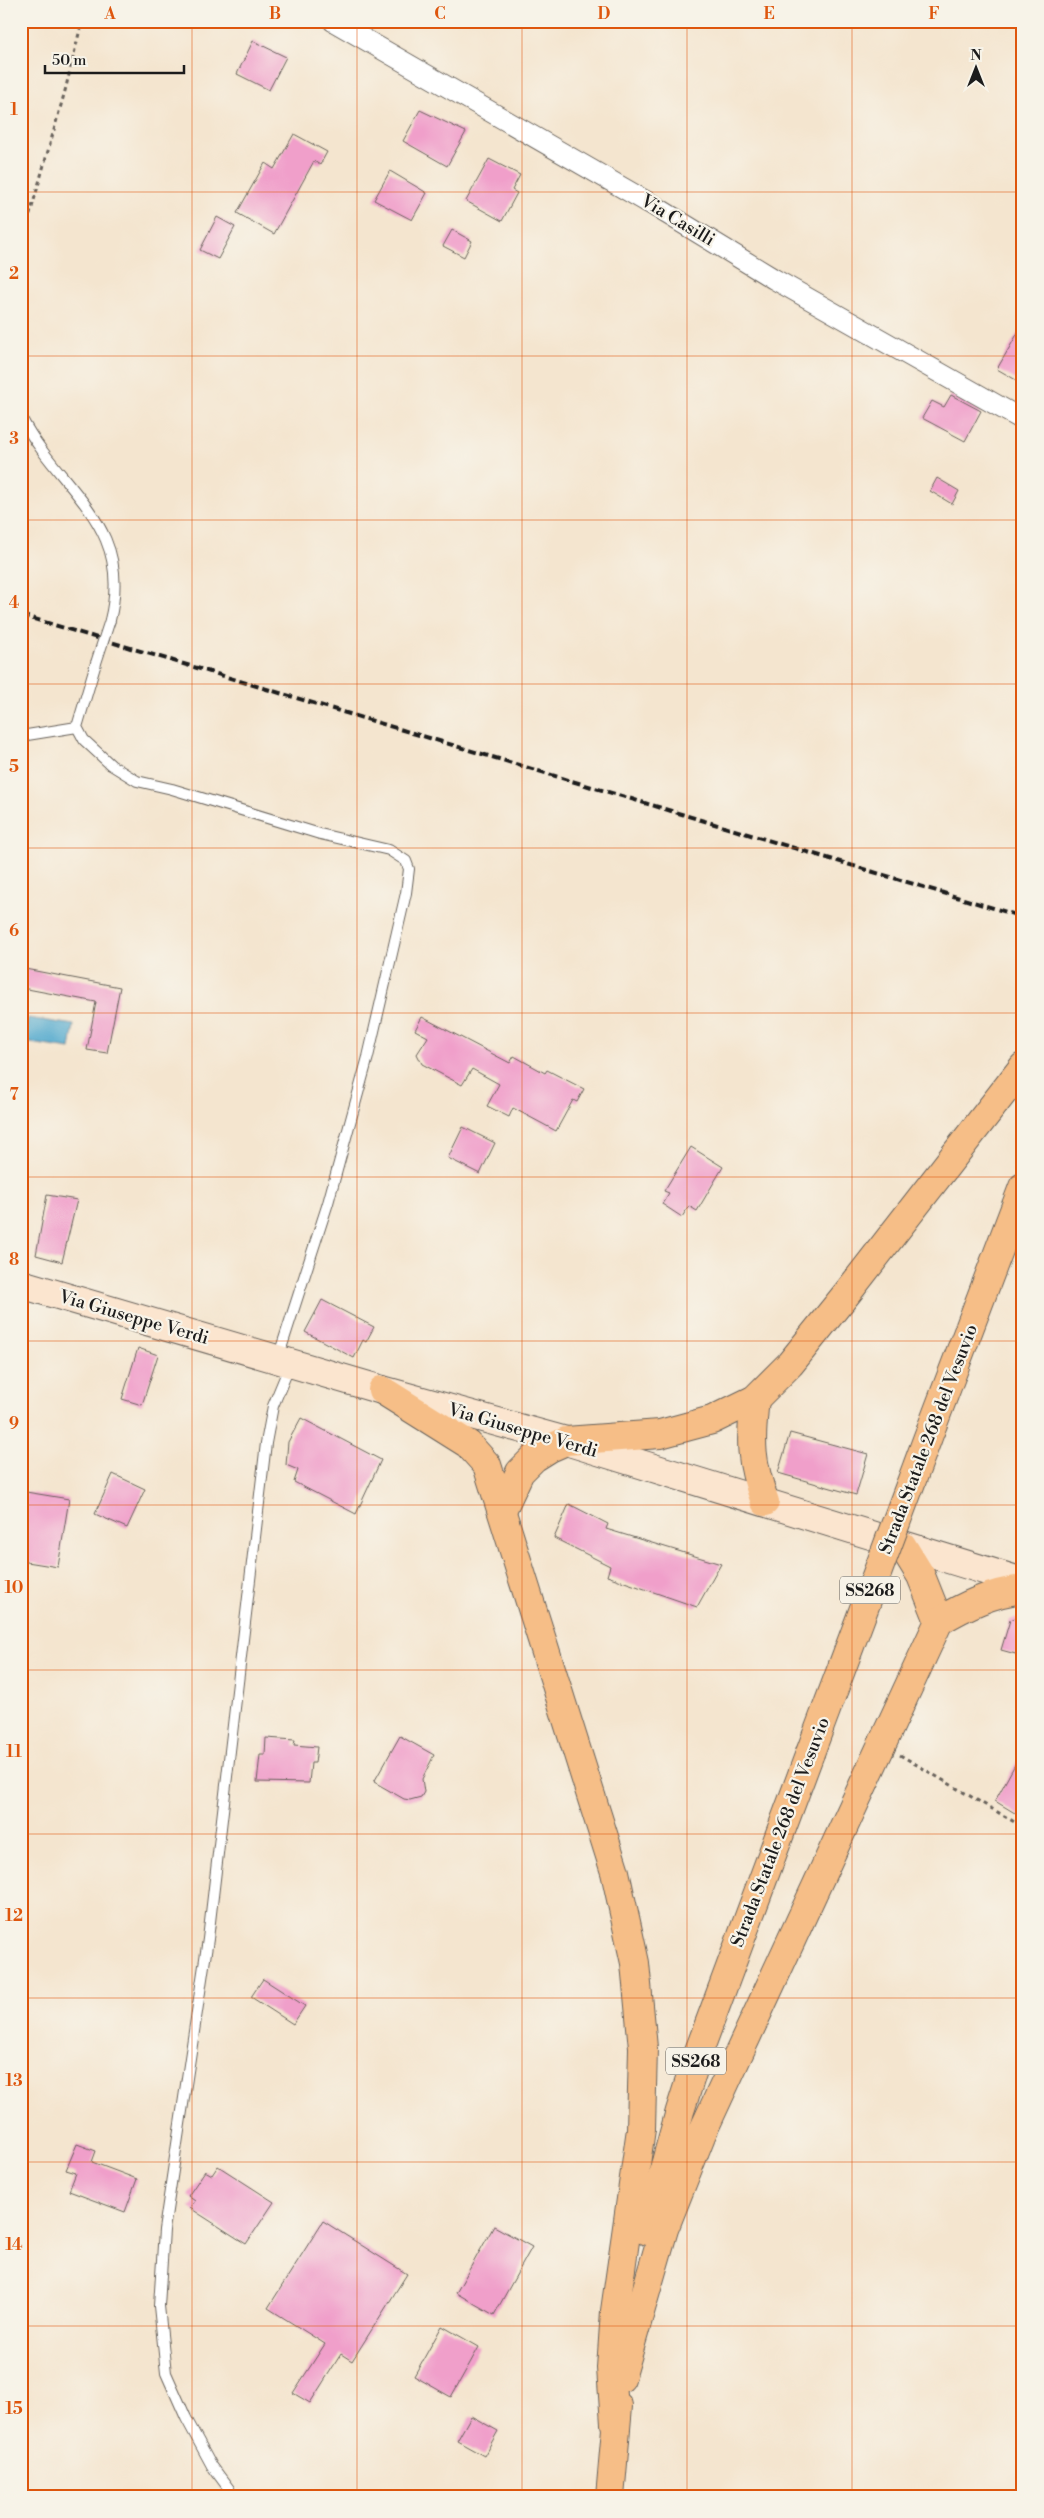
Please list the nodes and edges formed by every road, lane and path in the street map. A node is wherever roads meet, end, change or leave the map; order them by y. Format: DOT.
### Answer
graph roads {
  1 [pos="82,21"];
  2 [pos="333,21"];
  3 [pos="21,246"];
  4 [pos="21,417"];
  5 [pos="1023,420"];
  6 [pos="77,727"];
  7 [pos="21,736"];
  8 [pos="1023,1067"];
  9 [pos="1023,1187"];
  10 [pos="21,1284"];
  11 [pos="284,1361"];
  12 [pos="382,1390"];
  13 [pos="755,1399"];
  14 [pos="566,1441"];
  15 [pos="765,1502"];
  16 [pos="502,1510"];
  17 [pos="902,1545"];
  18 [pos="1023,1582"];
  19 [pos="1023,1589"];
  20 [pos="939,1621"];
  21 [pos="882,1745"];
  22 [pos="1023,1827"];
  23 [pos="621,2380"];
  24 [pos="615,2424"];
  25 [pos="235,2497"];
  26 [pos="610,2497"];
  1 -- 3 [label="path"];
  2 -- 5 [label="street, Via Casilli"];
  4 -- 6 [label="lane, bridge"];
  6 -- 7 [label="lane"];
  6 -- 11 [label="lane"];
  8 -- 13 [label="highway"];
  9 -- 23 [label="highway, Strada Statale 268 del Vesuvio / SS268, bridge"];
  10 -- 11 [label="street, Via Giuseppe Verdi"];
  11 -- 12 [label="street, Via Giuseppe Verdi"];
  11 -- 25 [label="lane"];
  12 -- 14 [label="street, Via Giuseppe Verdi"];
  12 -- 16 [label="highway"];
  13 -- 14 [label="highway"];
  13 -- 15 [label="highway"];
  14 -- 15 [label="street, Via Giuseppe Verdi"];
  14 -- 16 [label="highway"];
  15 -- 17 [label="street, Via Giuseppe Verdi"];
  16 -- 24 [label="highway"];
  17 -- 18 [label="street, Via Giuseppe Verdi"];
  17 -- 20 [label="highway"];
  19 -- 20 [label="highway"];
  20 -- 21 [label="highway"];
  21 -- 22 [label="path"];
  21 -- 23 [label="highway"];
  23 -- 24 [label="highway, Strada Statale 268 del Vesuvio / SS268"];
  24 -- 26 [label="highway, Strada Statale 268 del Vesuvio / SS268"];
}
